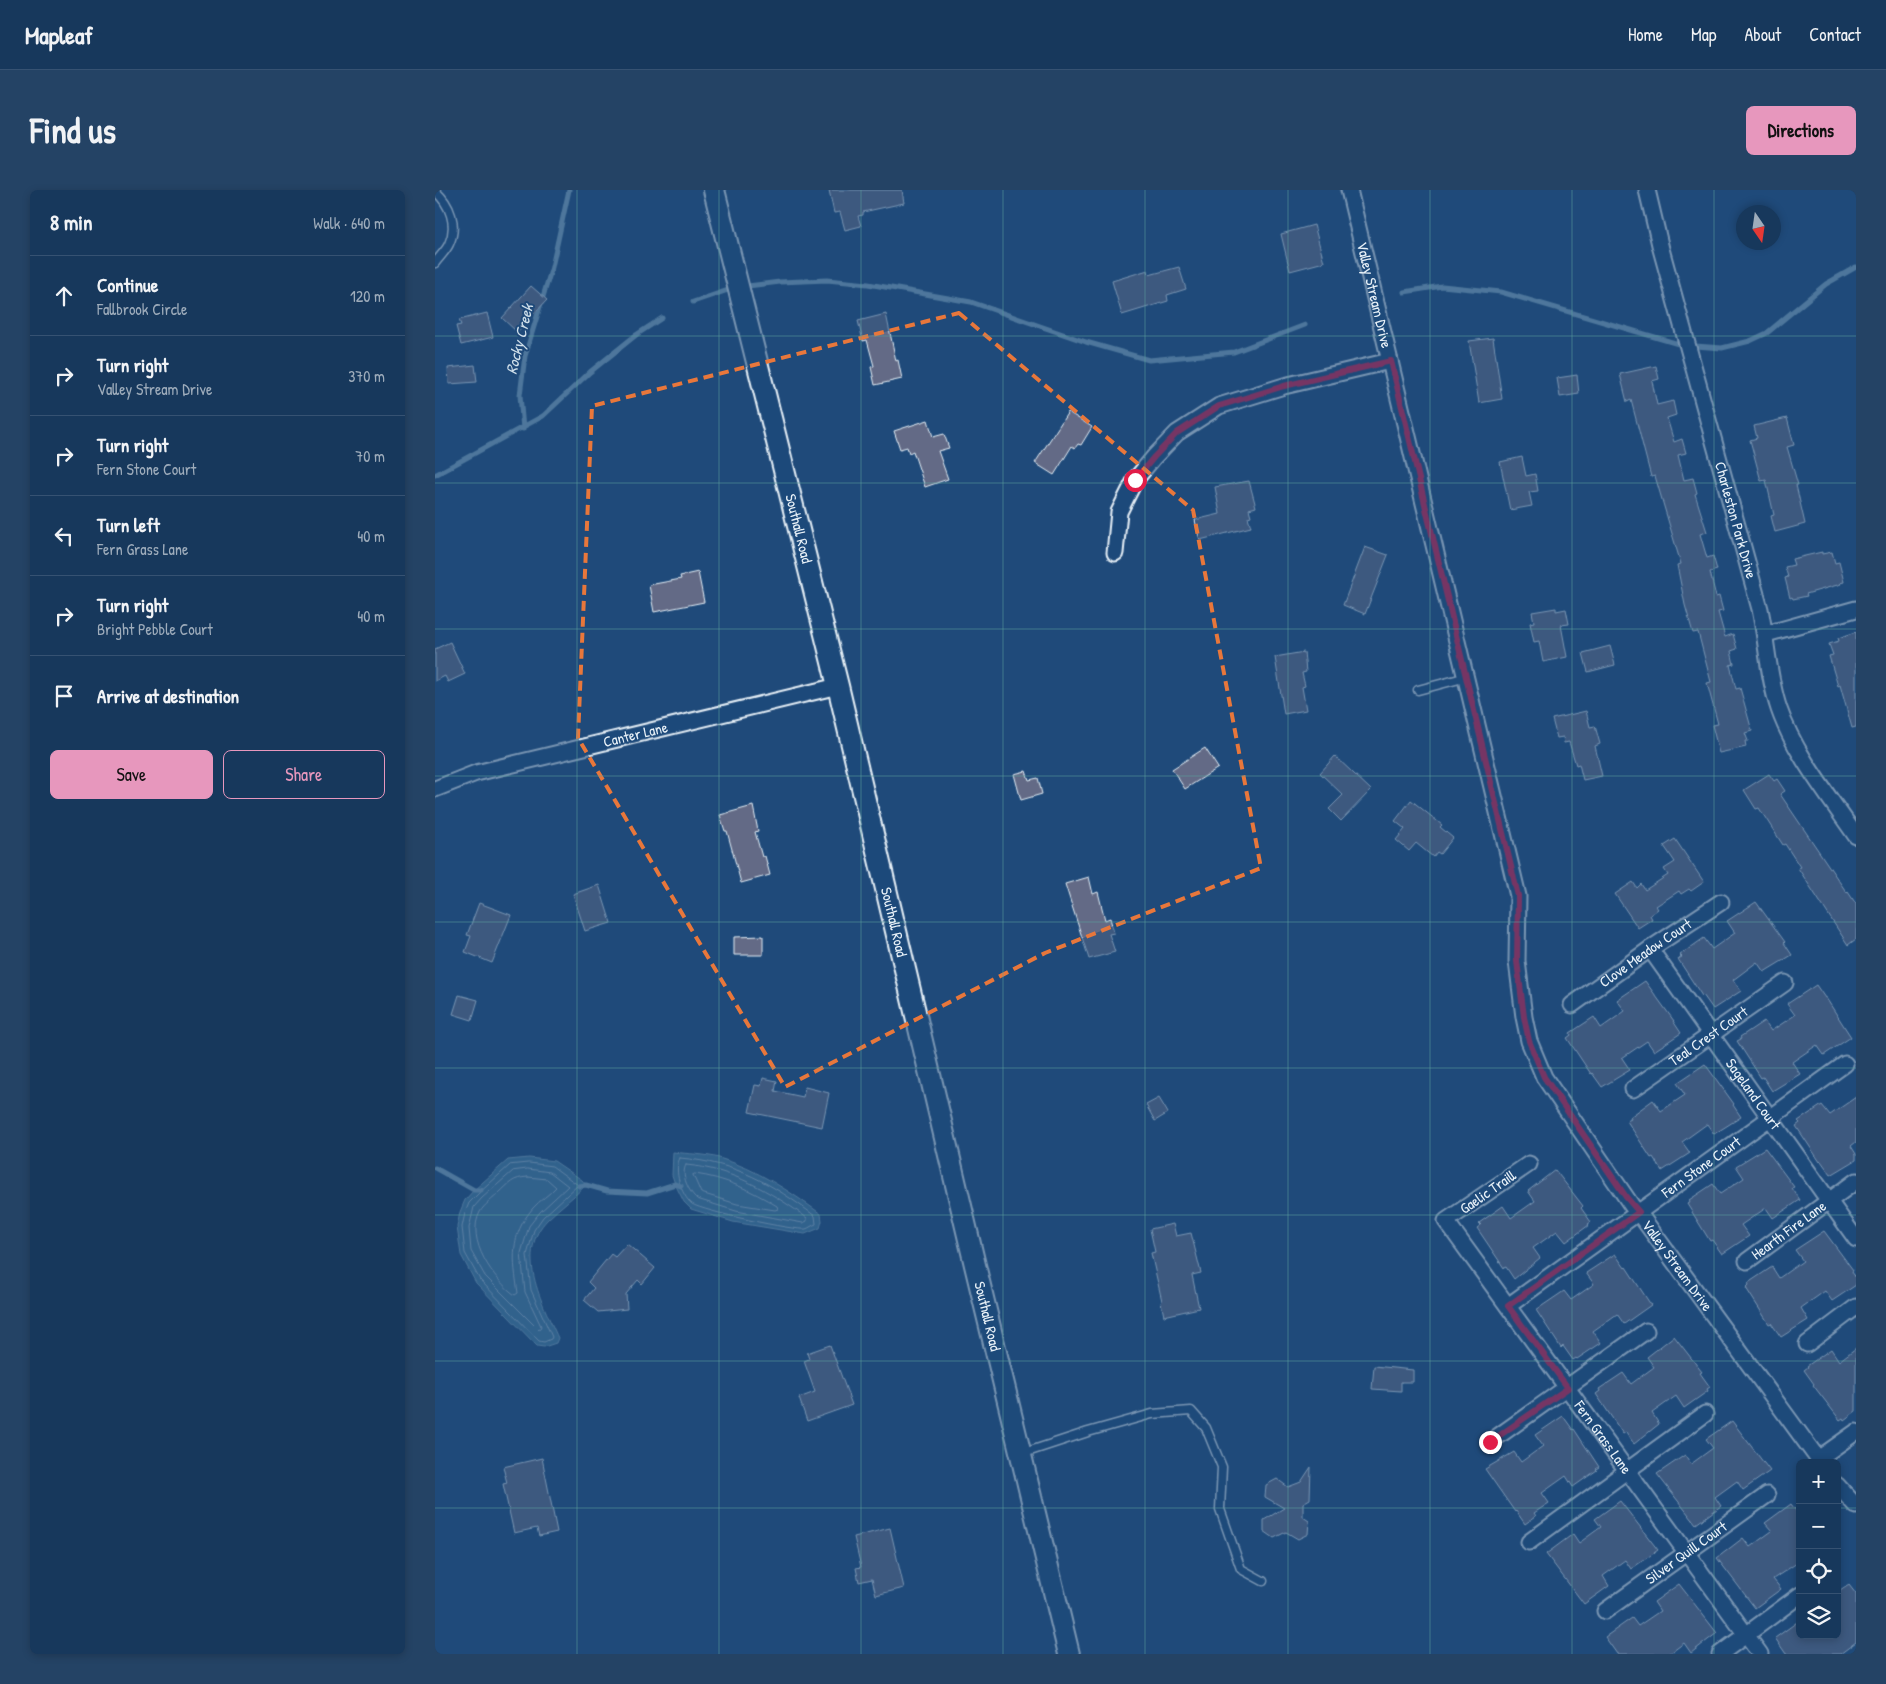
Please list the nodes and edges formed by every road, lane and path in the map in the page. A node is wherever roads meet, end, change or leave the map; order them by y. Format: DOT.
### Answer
graph roads {
  1 [pos="714,190"];
  2 [pos="1349,190"];
  3 [pos="1647,190"];
  4 [pos="435,191"];
  5 [pos="435,263"];
  6 [pos="1391,361"];
  7 [pos="1115,553"];
  8 [pos="1856,609"];
  9 [pos="1766,634"];
  10 [pos="1467,677"];
  11 [pos="838,686"];
  12 [pos="1419,690"];
  13 [pos="435,789"];
  14 [pos="1856,836"];
  15 [pos="1721,902"];
  16 [pos="1650,950"];
  17 [pos="1785,983"];
  18 [pos="1572,1005"];
  19 [pos="1711,1034"];
  20 [pos="1845,1064"];
  21 [pos="1633,1090"];
  22 [pos="1770,1117"];
  23 [pos="1529,1164"];
  24 [pos="1856,1181"];
  25 [pos="1829,1200"];
  26 [pos="1639,1212"];
  27 [pos="1447,1221"];
  28 [pos="1856,1239"];
  29 [pos="1747,1261"];
  30 [pos="1508,1306"];
  31 [pos="1856,1307"];
  32 [pos="1646,1331"];
  33 [pos="1807,1344"];
  34 [pos="1568,1388"];
  35 [pos="1705,1414"];
  36 [pos="1856,1432"];
  37 [pos="1490,1442"];
  38 [pos="1021,1454"];
  39 [pos="1818,1459"];
  40 [pos="1822,1459"];
  41 [pos="1628,1471"];
  42 [pos="1841,1489"];
  43 [pos="1767,1494"];
  44 [pos="1856,1506"];
  45 [pos="1529,1542"];
  46 [pos="1687,1552"];
  47 [pos="1263,1582"];
  48 [pos="1796,1599"];
  49 [pos="1605,1611"];
  50 [pos="1746,1635"];
  51 [pos="1069,1654"];
  52 [pos="1720,1654"];
  53 [pos="1760,1654"];
  1 -- 11 [label="street, Southall Road"];
  2 -- 6 [label="street, Valley Stream Drive"];
  3 -- 9 [label="street, Charleston Park Drive"];
  4 -- 5 [label="lane"];
  6 -- 7 [label="street"];
  6 -- 10 [label="street, Valley Stream Drive"];
  8 -- 9 [label="street"];
  9 -- 14 [label="street, Charleston Park Drive"];
  10 -- 12 [label="lane"];
  10 -- 26 [label="street, Valley Stream Drive"];
  11 -- 13 [label="street, Canter Lane"];
  11 -- 38 [label="street, Southall Road"];
  15 -- 16 [label="street, Clove Meadow Court"];
  16 -- 18 [label="street, Clove Meadow Court"];
  16 -- 19 [label="street, Sageland Court"];
  17 -- 19 [label="street, Teal Crest Court"];
  19 -- 21 [label="street, Teal Crest Court"];
  19 -- 22 [label="street, Sageland Court"];
  20 -- 22 [label="street, Fern Stone Court"];
  22 -- 25 [label="street, Sageland Court"];
  22 -- 26 [label="street, Fern Stone Court"];
  23 -- 27 [label="street, Gaelic Traill"];
  24 -- 25 [label="street, Hearth Fire Lane"];
  25 -- 28 [label="street, Sageland Court"];
  25 -- 29 [label="street, Hearth Fire Lane"];
  26 -- 30 [label="street, Fern Stone Court"];
  26 -- 39 [label="street, Valley Stream Drive"];
  27 -- 30 [label="street, Fern Grass Lane"];
  30 -- 34 [label="street, Fern Grass Lane"];
  31 -- 33 [label="street"];
  32 -- 34 [label="street"];
  34 -- 37 [label="street"];
  34 -- 41 [label="street, Fern Grass Lane"];
  35 -- 41 [label="street"];
  36 -- 40 [label="street"];
  38 -- 47 [label="lane"];
  38 -- 51 [label="street, Southall Road"];
  41 -- 45 [label="street"];
  41 -- 46 [label="street, Fern Grass Lane"];
  42 -- 44 [label="street"];
  43 -- 46 [label="street, Silver Quill Court"];
  46 -- 49 [label="street, Silver Quill Court"];
  46 -- 50 [label="street, Fern Grass Lane"];
  48 -- 50 [label="street"];
  50 -- 52 [label="street"];
  50 -- 53 [label="street, Fern Grass Lane"];
}
